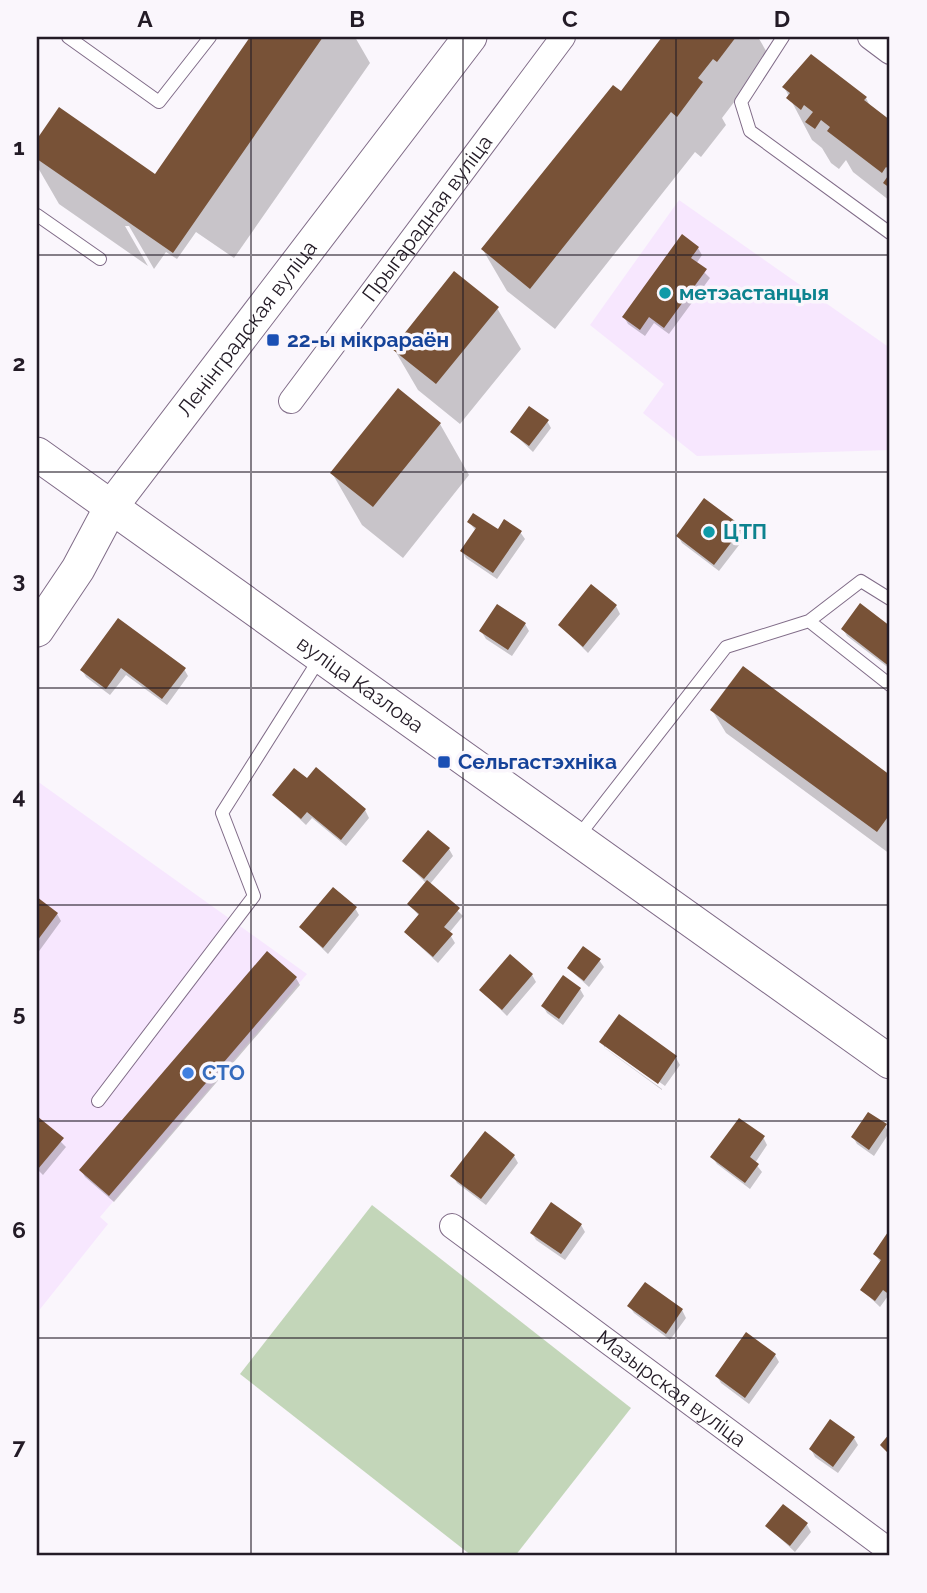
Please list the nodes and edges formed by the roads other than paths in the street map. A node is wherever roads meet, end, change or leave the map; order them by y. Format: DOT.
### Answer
graph roads {
  1 [pos="68,37"];
  2 [pos="210,37"];
  3 [pos="470,37"];
  4 [pos="563,37"];
  5 [pos="783,37"];
  6 [pos="870,37"];
  7 [pos="890,52"];
  8 [pos="37,215"];
  9 [pos="890,233"];
  10 [pos="100,259"];
  11 [pos="291,401"];
  12 [pos="37,454"];
  13 [pos="111,507"];
  14 [pos="890,599"];
  15 [pos="809,621"];
  16 [pos="37,630"];
  17 [pos="320,657"];
  18 [pos="890,685"];
  19 [pos="576,838"];
  20 [pos="890,1062"];
  21 [pos="97,1101"];
  22 [pos="453,1226"];
  23 [pos="890,1551"];
  1 -- 2 [label="lane"];
  3 -- 13 [label="main road, Ленінградская вуліца"];
  4 -- 11 [label="street, Прыгарадная вуліца"];
  5 -- 9 [label="lane"];
  6 -- 7 [label="street"];
  8 -- 10 [label="lane"];
  12 -- 13 [label="main road, вуліца Казлова"];
  13 -- 16 [label="main road, Ленінградская вуліца"];
  13 -- 17 [label="main road, вуліца Казлова"];
  14 -- 15 [label="lane"];
  15 -- 18 [label="lane"];
  15 -- 19 [label="lane"];
  17 -- 19 [label="main road, вуліца Казлова"];
  17 -- 21 [label="lane"];
  19 -- 20 [label="main road, вуліца Казлова"];
  22 -- 23 [label="street, Мазырская вуліца"];
}
